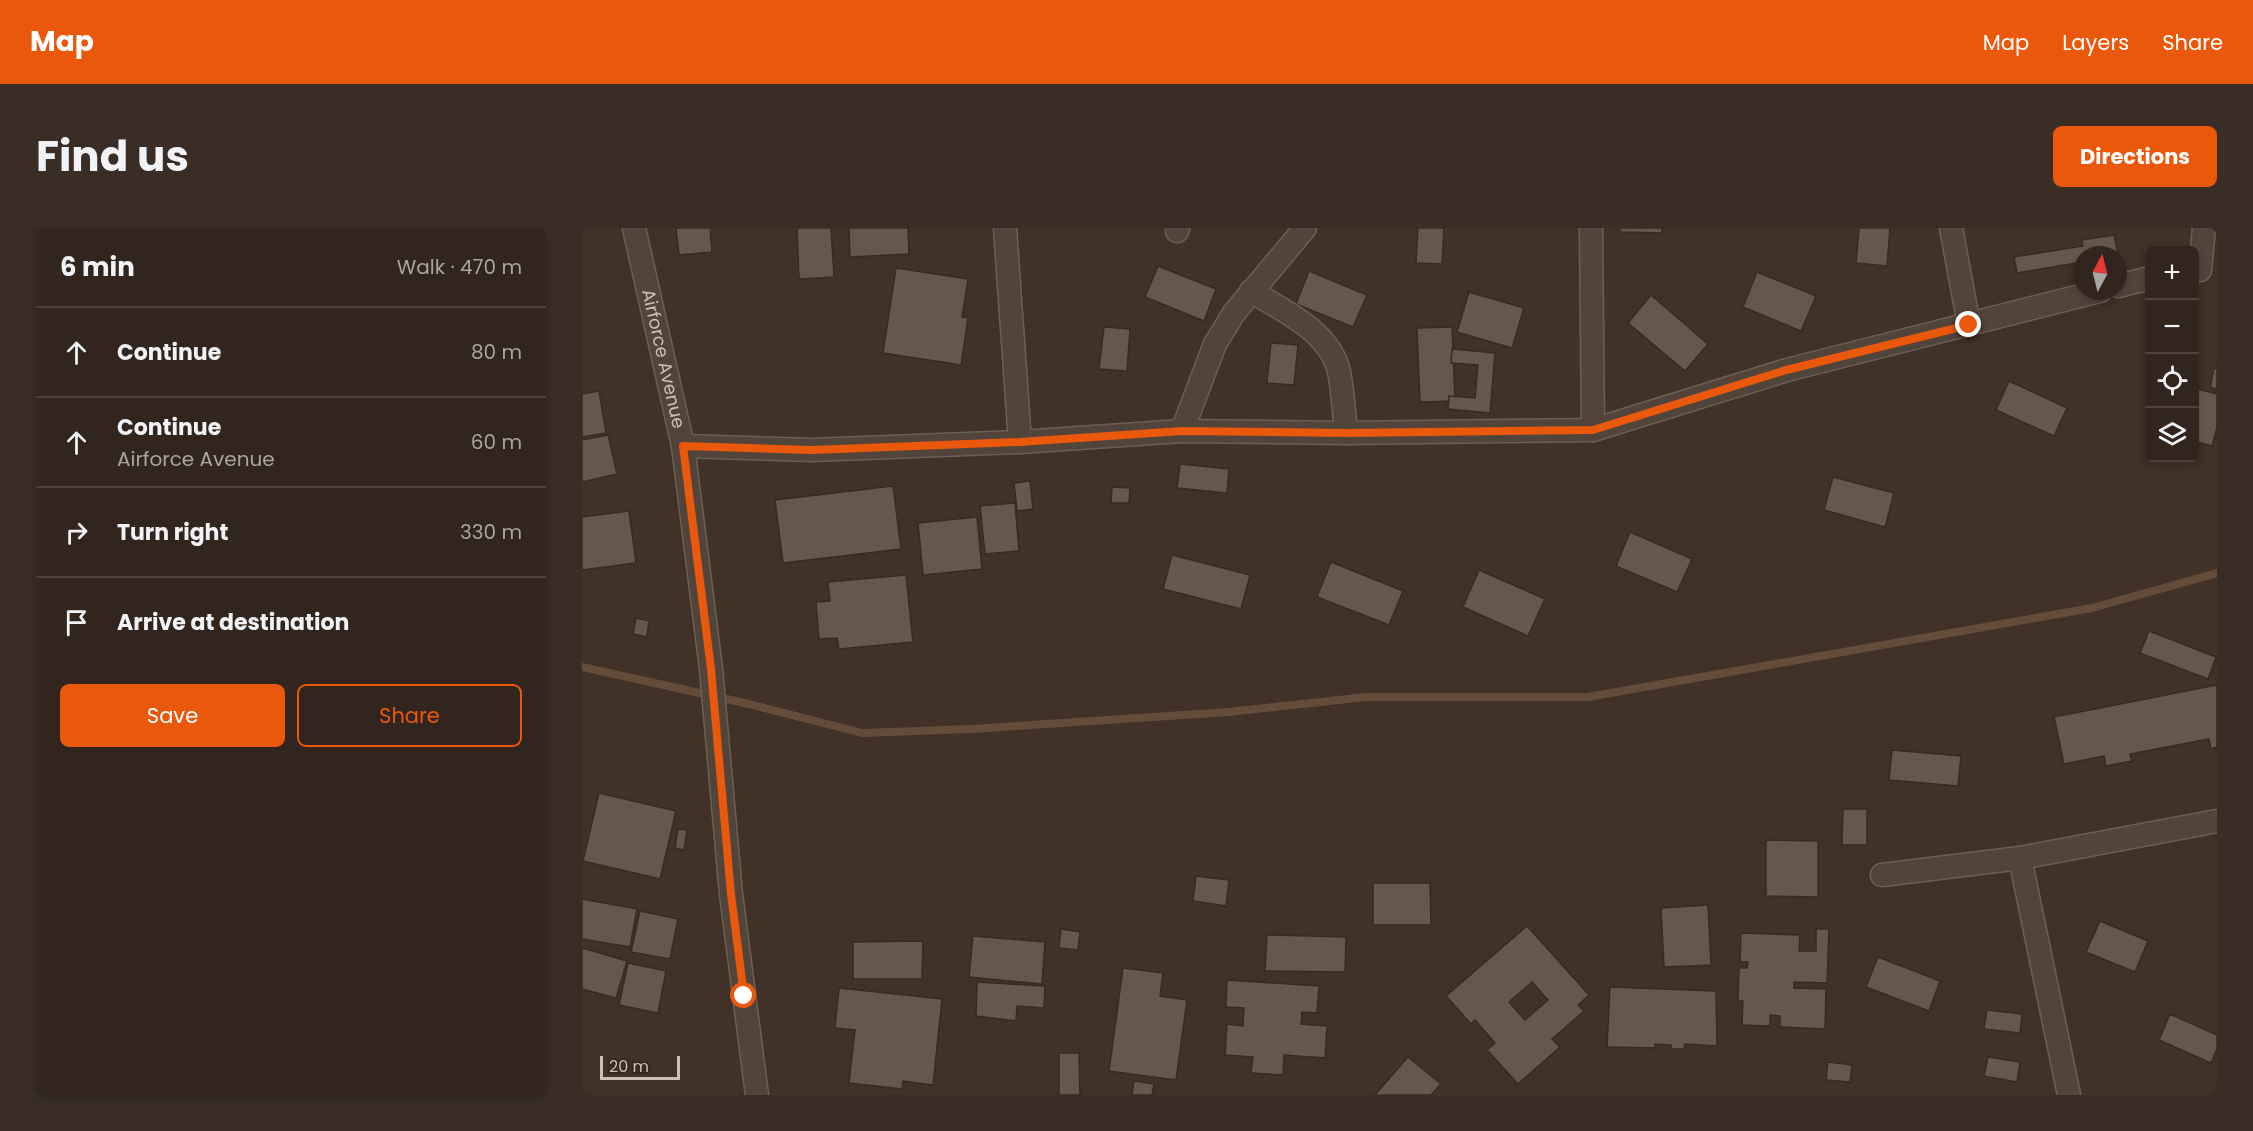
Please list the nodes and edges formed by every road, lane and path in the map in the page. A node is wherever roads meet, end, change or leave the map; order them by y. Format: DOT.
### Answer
graph roads {
  1 [pos="634,228"];
  2 [pos="1005,228"];
  3 [pos="1305,228"];
  4 [pos="1591,228"];
  5 [pos="1951,228"];
  6 [pos="2204,228"];
  7 [pos="2204,269"];
  8 [pos="2145,279"];
  9 [pos="2127,284"];
  10 [pos="1251,291"];
  11 [pos="2073,298"];
  12 [pos="1969,325"];
  13 [pos="1593,430"];
  14 [pos="1182,431"];
  15 [pos="1347,433"];
  16 [pos="1020,442"];
  17 [pos="683,446"];
  18 [pos="2217,821"];
  19 [pos="2020,858"];
  20 [pos="1882,876"];
  21 [pos="757,1095"];
  22 [pos="2069,1095"];
  1 -- 17 [label="street, Airforce Avenue"];
  2 -- 16 [label="street"];
  3 -- 10 [label="street"];
  4 -- 13 [label="street"];
  5 -- 12 [label="street"];
  6 -- 7 [label="street"];
  8 -- 9 [label="street"];
  10 -- 14 [label="street"];
  10 -- 15 [label="street"];
  11 -- 12 [label="street"];
  12 -- 13 [label="street"];
  13 -- 15 [label="street"];
  14 -- 15 [label="street"];
  14 -- 16 [label="street"];
  16 -- 17 [label="street"];
  17 -- 21 [label="street, Airforce Avenue"];
  18 -- 19 [label="street"];
  19 -- 20 [label="street"];
  19 -- 22 [label="street"];
}
